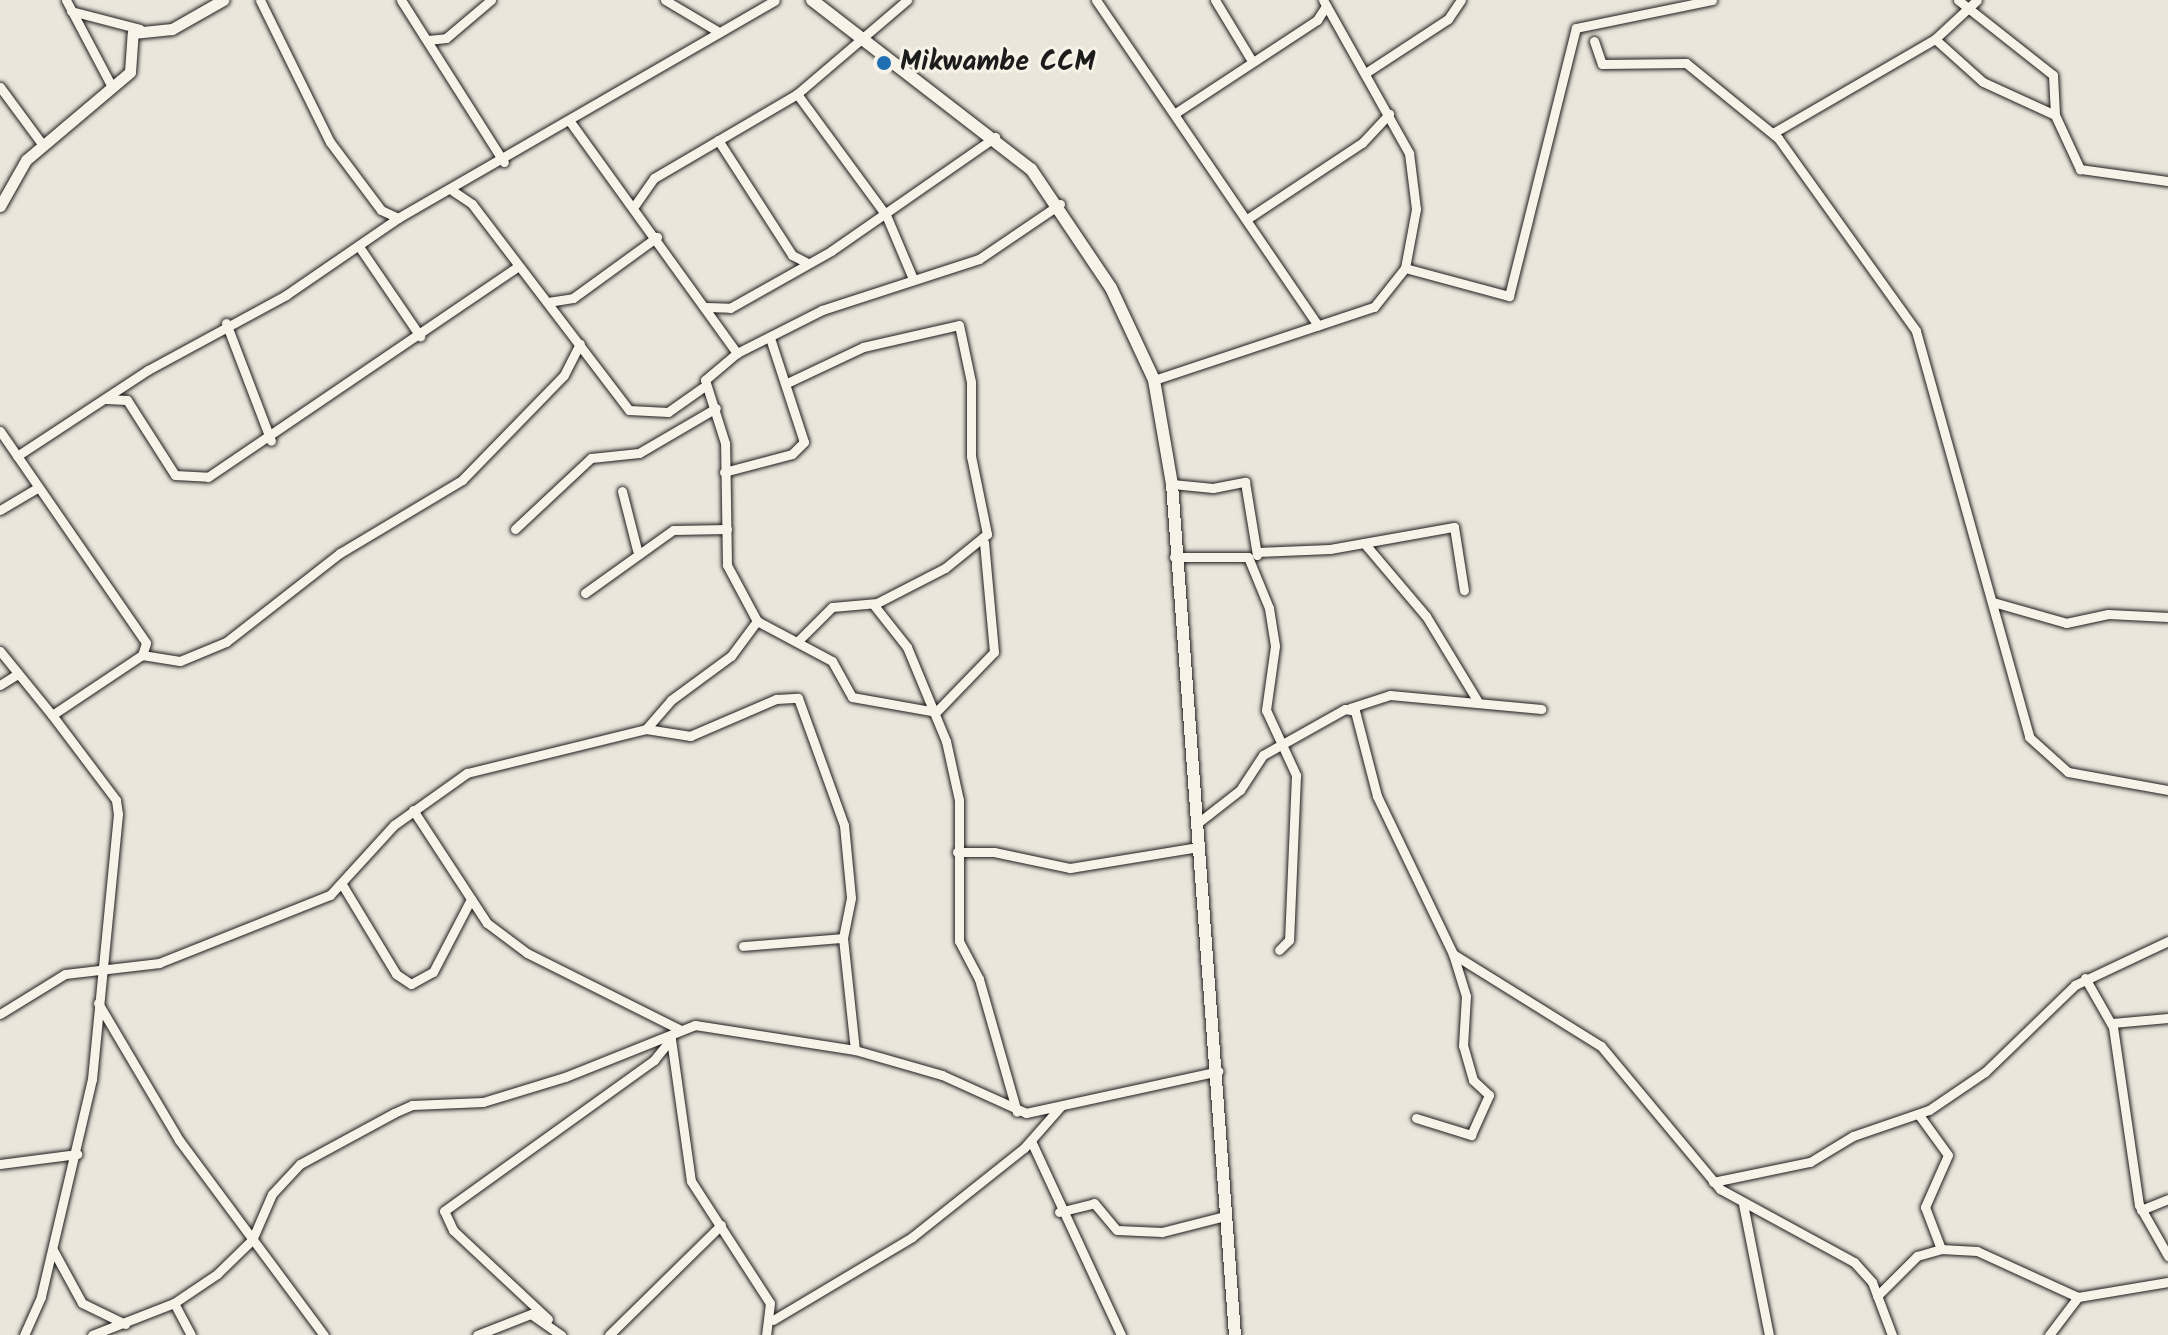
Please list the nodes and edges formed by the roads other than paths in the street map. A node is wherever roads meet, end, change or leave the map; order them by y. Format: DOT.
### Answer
graph roads {
  1 [pos="66,0"];
  2 [pos="223,0"];
  3 [pos="260,0"];
  4 [pos="401,0"];
  5 [pos="491,0"];
  6 [pos="665,0"];
  7 [pos="775,0"];
  8 [pos="812,0"];
  9 [pos="907,0"];
  10 [pos="1096,0"];
  11 [pos="1215,0"];
  12 [pos="1461,0"];
  13 [pos="1712,0"];
  14 [pos="1958,0"];
  15 [pos="1977,0"];
  16 [pos="1324,3"];
  17 [pos="1969,10"];
  18 [pos="71,11"];
  19 [pos="1317,20"];
  20 [pos="1336,23"];
  21 [pos="140,29"];
  22 [pos="719,32"];
  23 [pos="446,38"];
  24 [pos="1935,39"];
  25 [pos="428,40"];
  26 [pos="862,40"];
  27 [pos="1594,41"];
  28 [pos="440,57"];
  29 [pos="1252,61"];
  30 [pos="1367,72"];
  31 [pos="0,87"];
  32 [pos="112,87"];
  33 [pos="797,94"];
  34 [pos="1177,112"];
  35 [pos="1389,114"];
  36 [pos="2055,115"];
  37 [pos="571,123"];
  38 [pos="1773,133"];
  39 [pos="995,137"];
  40 [pos="718,140"];
  41 [pos="42,144"];
  42 [pos="504,162"];
  43 [pos="2168,181"];
  44 [pos="453,191"];
  45 [pos="1060,204"];
  46 [pos="635,205"];
  47 [pos="0,206"];
  48 [pos="886,215"];
  49 [pos="398,218"];
  50 [pos="1247,219"];
  51 [pos="657,237"];
  52 [pos="360,248"];
  53 [pos="808,263"];
  54 [pos="518,266"];
  55 [pos="1405,268"];
  56 [pos="913,279"];
  57 [pos="566,301"];
  58 [pos="548,302"];
  59 [pos="706,307"];
  60 [pos="730,308"];
  61 [pos="563,321"];
  62 [pos="226,323"];
  63 [pos="1318,325"];
  64 [pos="719,326"];
  65 [pos="420,336"];
  66 [pos="770,338"];
  67 [pos="580,344"];
  68 [pos="737,353"];
  69 [pos="1154,380"];
  70 [pos="787,383"];
  71 [pos="702,388"];
  72 [pos="106,399"];
  73 [pos="716,408"];
  74 [pos="0,431"];
  75 [pos="271,441"];
  76 [pos="17,456"];
  77 [pos="724,472"];
  78 [pos="1172,484"];
  79 [pos="37,488"];
  80 [pos="622,491"];
  81 [pos="0,510"];
  82 [pos="515,529"];
  83 [pos="727,529"];
  84 [pos="984,542"];
  85 [pos="1364,543"];
  86 [pos="637,550"];
  87 [pos="1257,552"];
  88 [pos="1174,557"];
  89 [pos="1258,568"];
  90 [pos="1464,590"];
  91 [pos="585,593"];
  92 [pos="1993,602"];
  93 [pos="873,604"];
  94 [pos="2168,617"];
  95 [pos="757,621"];
  96 [pos="797,642"];
  97 [pos="0,651"];
  98 [pos="142,655"];
  99 [pos="16,675"];
  100 [pos="0,685"];
  101 [pos="1478,702"];
  102 [pos="1350,708"];
  103 [pos="1541,709"];
  104 [pos="936,712"];
  105 [pos="52,715"];
  106 [pos="646,729"];
  107 [pos="1283,743"];
  108 [pos="2168,790"];
  109 [pos="413,810"];
  110 [pos="1199,822"];
  111 [pos="1198,847"];
  112 [pos="957,852"];
  113 [pos="343,886"];
  114 [pos="471,899"];
  115 [pos="843,938"];
  116 [pos="2168,941"];
  117 [pos="743,946"];
  118 [pos="1279,950"];
  119 [pos="1453,954"];
  120 [pos="101,973"];
  121 [pos="2085,978"];
  122 [pos="98,1003"];
  123 [pos="0,1014"];
  124 [pos="2168,1018"];
  125 [pos="2112,1023"];
  126 [pos="681,1030"];
  127 [pos="671,1039"];
  128 [pos="855,1050"];
  129 [pos="1218,1071"];
  130 [pos="1060,1107"];
  131 [pos="1017,1112"];
  132 [pos="1919,1115"];
  133 [pos="1416,1118"];
  134 [pos="1031,1141"];
  135 [pos="77,1154"];
  136 [pos="0,1164"];
  137 [pos="1713,1182"];
  138 [pos="2168,1199"];
  139 [pos="1743,1204"];
  140 [pos="2141,1210"];
  141 [pos="1059,1212"];
  142 [pos="1225,1216"];
  143 [pos="721,1225"];
  144 [pos="252,1240"];
  145 [pos="2163,1241"];
  146 [pos="1941,1249"];
  147 [pos="53,1250"];
  148 [pos="2168,1256"];
  149 [pos="2168,1282"];
  150 [pos="522,1294"];
  151 [pos="1877,1296"];
  152 [pos="2078,1297"];
  153 [pos="174,1303"];
  154 [pos="517,1315"];
  155 [pos="548,1319"];
  156 [pos="773,1320"];
  157 [pos="125,1324"];
  158 [pos="24,1335"];
  159 [pos="92,1335"];
  160 [pos="191,1335"];
  161 [pos="324,1335"];
  162 [pos="477,1335"];
  163 [pos="561,1335"];
  164 [pos="609,1335"];
  165 [pos="766,1335"];
  166 [pos="1121,1335"];
  167 [pos="1235,1335"];
  168 [pos="1769,1335"];
  169 [pos="1892,1335"];
  170 [pos="2049,1335"];
  1 -- 18 [label="street"];
  2 -- 21 [label="street"];
  3 -- 49 [label="street"];
  4 -- 25 [label="street"];
  5 -- 23 [label="street"];
  6 -- 22 [label="street"];
  7 -- 22 [label="street"];
  8 -- 26 [label="main road"];
  9 -- 26 [label="street"];
  10 -- 34 [label="street"];
  11 -- 29 [label="street"];
  12 -- 30 [label="street"];
  13 -- 55 [label="street"];
  14 -- 17 [label="street"];
  15 -- 17 [label="street"];
  16 -- 19 [label="street"];
  16 -- 20 [label="street"];
  17 -- 24 [label="street"];
  17 -- 36 [label="street"];
  18 -- 21 [label="street"];
  18 -- 32 [label="street"];
  19 -- 20 [label="street"];
  19 -- 29 [label="street"];
  20 -- 30 [label="street"];
  21 -- 32 [label="street"];
  22 -- 37 [label="street"];
  23 -- 25 [label="street"];
  23 -- 28 [label="street"];
  24 -- 36 [label="street"];
  24 -- 38 [label="street"];
  25 -- 28 [label="street"];
  26 -- 33 [label="street"];
  26 -- 39 [label="main road"];
  27 -- 38 [label="street"];
  28 -- 42 [label="street"];
  29 -- 34 [label="street"];
  30 -- 35 [label="street"];
  31 -- 41 [label="street"];
  32 -- 41 [label="street"];
  33 -- 40 [label="street"];
  33 -- 48 [label="street"];
  34 -- 50 [label="street"];
  35 -- 50 [label="street"];
  35 -- 55 [label="street"];
  36 -- 43 [label="street"];
  37 -- 42 [label="street"];
  37 -- 46 [label="street"];
  38 -- 92 [label="street"];
  39 -- 45 [label="main road"];
  39 -- 48 [label="street"];
  40 -- 46 [label="street"];
  40 -- 53 [label="street"];
  41 -- 47 [label="street"];
  42 -- 44 [label="street"];
  44 -- 49 [label="street"];
  44 -- 54 [label="street"];
  45 -- 56 [label="street"];
  45 -- 69 [label="main road"];
  46 -- 51 [label="street"];
  48 -- 53 [label="street"];
  48 -- 56 [label="street"];
  49 -- 52 [label="street"];
  50 -- 63 [label="street"];
  51 -- 57 [label="street"];
  51 -- 59 [label="street"];
  52 -- 62 [label="street"];
  52 -- 65 [label="street"];
  53 -- 60 [label="street"];
  54 -- 58 [label="street"];
  54 -- 65 [label="street"];
  55 -- 63 [label="street"];
  56 -- 66 [label="street"];
  57 -- 58 [label="street"];
  57 -- 61 [label="street"];
  58 -- 61 [label="street"];
  59 -- 60 [label="street"];
  59 -- 64 [label="street"];
  60 -- 64 [label="street"];
  61 -- 67 [label="street"];
  62 -- 72 [label="street"];
  62 -- 75 [label="street"];
  63 -- 69 [label="street"];
  64 -- 68 [label="street"];
  65 -- 75 [label="street"];
  66 -- 68 [label="street"];
  66 -- 70 [label="street"];
  67 -- 71 [label="street"];
  67 -- 98 [label="street"];
  68 -- 71 [label="street"];
  69 -- 78 [label="main road"];
  70 -- 77 [label="street"];
  70 -- 84 [label="street"];
  71 -- 73 [label="street"];
  72 -- 75 [label="street"];
  72 -- 76 [label="street"];
  73 -- 77 [label="street"];
  73 -- 82 [label="street"];
  74 -- 76 [label="street"];
  76 -- 79 [label="street"];
  77 -- 83 [label="street"];
  78 -- 87 [label="street"];
  78 -- 88 [label="main road"];
  79 -- 81 [label="street"];
  79 -- 98 [label="street"];
  80 -- 86 [label="street"];
  83 -- 86 [label="street"];
  83 -- 95 [label="street"];
  84 -- 93 [label="street"];
  84 -- 104 [label="street"];
  85 -- 87 [label="street"];
  85 -- 90 [label="street"];
  85 -- 101 [label="street"];
  86 -- 91 [label="street"];
  87 -- 89 [label="street"];
  88 -- 89 [label="street"];
  88 -- 110 [label="main road"];
  89 -- 107 [label="street"];
  92 -- 94 [label="street"];
  92 -- 108 [label="street"];
  93 -- 96 [label="street"];
  93 -- 104 [label="street"];
  95 -- 96 [label="street"];
  95 -- 106 [label="street"];
  96 -- 104 [label="street"];
  97 -- 99 [label="street"];
  98 -- 105 [label="street"];
  99 -- 100 [label="street"];
  99 -- 105 [label="street"];
  101 -- 102 [label="street"];
  101 -- 103 [label="street"];
  102 -- 107 [label="street"];
  102 -- 119 [label="street"];
  104 -- 112 [label="street"];
  105 -- 120 [label="street"];
  106 -- 109 [label="street"];
  106 -- 115 [label="street"];
  107 -- 110 [label="street"];
  107 -- 118 [label="street"];
  109 -- 113 [label="street"];
  109 -- 114 [label="street"];
  110 -- 111 [label="main road"];
  111 -- 112 [label="street"];
  111 -- 129 [label="main road"];
  112 -- 131 [label="street"];
  113 -- 114 [label="street"];
  113 -- 120 [label="street"];
  114 -- 126 [label="street"];
  115 -- 117 [label="street"];
  115 -- 128 [label="street"];
  116 -- 121 [label="street"];
  119 -- 133 [label="street"];
  119 -- 137 [label="street"];
  120 -- 122 [label="street"];
  120 -- 123 [label="street"];
  121 -- 125 [label="street"];
  121 -- 132 [label="street"];
  122 -- 135 [label="street"];
  122 -- 144 [label="street"];
  124 -- 125 [label="street"];
  125 -- 140 [label="street"];
  126 -- 127 [label="street"];
  126 -- 128 [label="street"];
  127 -- 143 [label="street"];
  127 -- 144 [label="street"];
  127 -- 150 [label="street"];
  128 -- 131 [label="street"];
  129 -- 130 [label="street"];
  129 -- 142 [label="main road"];
  130 -- 131 [label="street"];
  130 -- 134 [label="street"];
  132 -- 137 [label="street"];
  132 -- 146 [label="street"];
  134 -- 141 [label="street"];
  134 -- 156 [label="street"];
  135 -- 136 [label="street"];
  135 -- 147 [label="street"];
  137 -- 139 [label="street"];
  138 -- 140 [label="street"];
  139 -- 151 [label="street"];
  139 -- 168 [label="street"];
  140 -- 145 [label="street"];
  141 -- 142 [label="street"];
  141 -- 166 [label="street"];
  142 -- 167 [label="main road"];
  143 -- 156 [label="street"];
  143 -- 164 [label="street"];
  144 -- 153 [label="street"];
  144 -- 161 [label="street"];
  145 -- 148 [label="street"];
  146 -- 151 [label="street"];
  146 -- 152 [label="street"];
  147 -- 157 [label="street"];
  147 -- 158 [label="street"];
  149 -- 152 [label="street"];
  150 -- 154 [label="street"];
  150 -- 155 [label="street"];
  151 -- 169 [label="street"];
  152 -- 170 [label="street"];
  153 -- 157 [label="street"];
  153 -- 160 [label="street"];
  154 -- 155 [label="street"];
  154 -- 162 [label="street"];
  155 -- 163 [label="street"];
  156 -- 165 [label="street"];
  157 -- 159 [label="street"];
}
